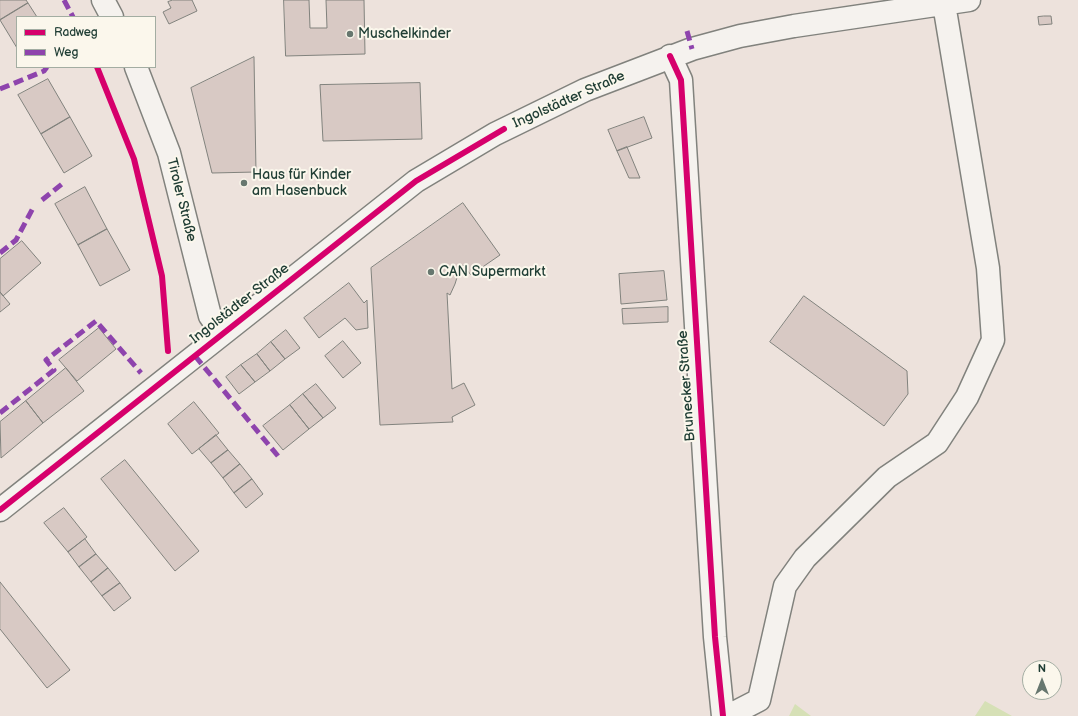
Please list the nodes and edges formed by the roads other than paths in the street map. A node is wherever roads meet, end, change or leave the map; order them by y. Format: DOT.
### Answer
graph roads {
  1 [pos="103,0"];
  2 [pos="969,0"];
  3 [pos="944,4"];
  4 [pos="111,16"];
  5 [pos="670,56"];
  6 [pos="136,68"];
  7 [pos="222,333"];
  8 [pos="0,510"];
  9 [pos="724,716"];
  10 [pos="728,716"];
  1 -- 4 [label="street"];
  2 -- 3 [label="street, Ingolstädter Straße"];
  3 -- 5 [label="street, Ingolstädter Straße"];
  3 -- 10 [label="street"];
  5 -- 7 [label="street, Ingolstädter Straße"];
  5 -- 9 [label="street, Brunecker Straße"];
  6 -- 7 [label="street, Tiroler Straße"];
  7 -- 8 [label="street, Ingolstädter Straße"];
}
